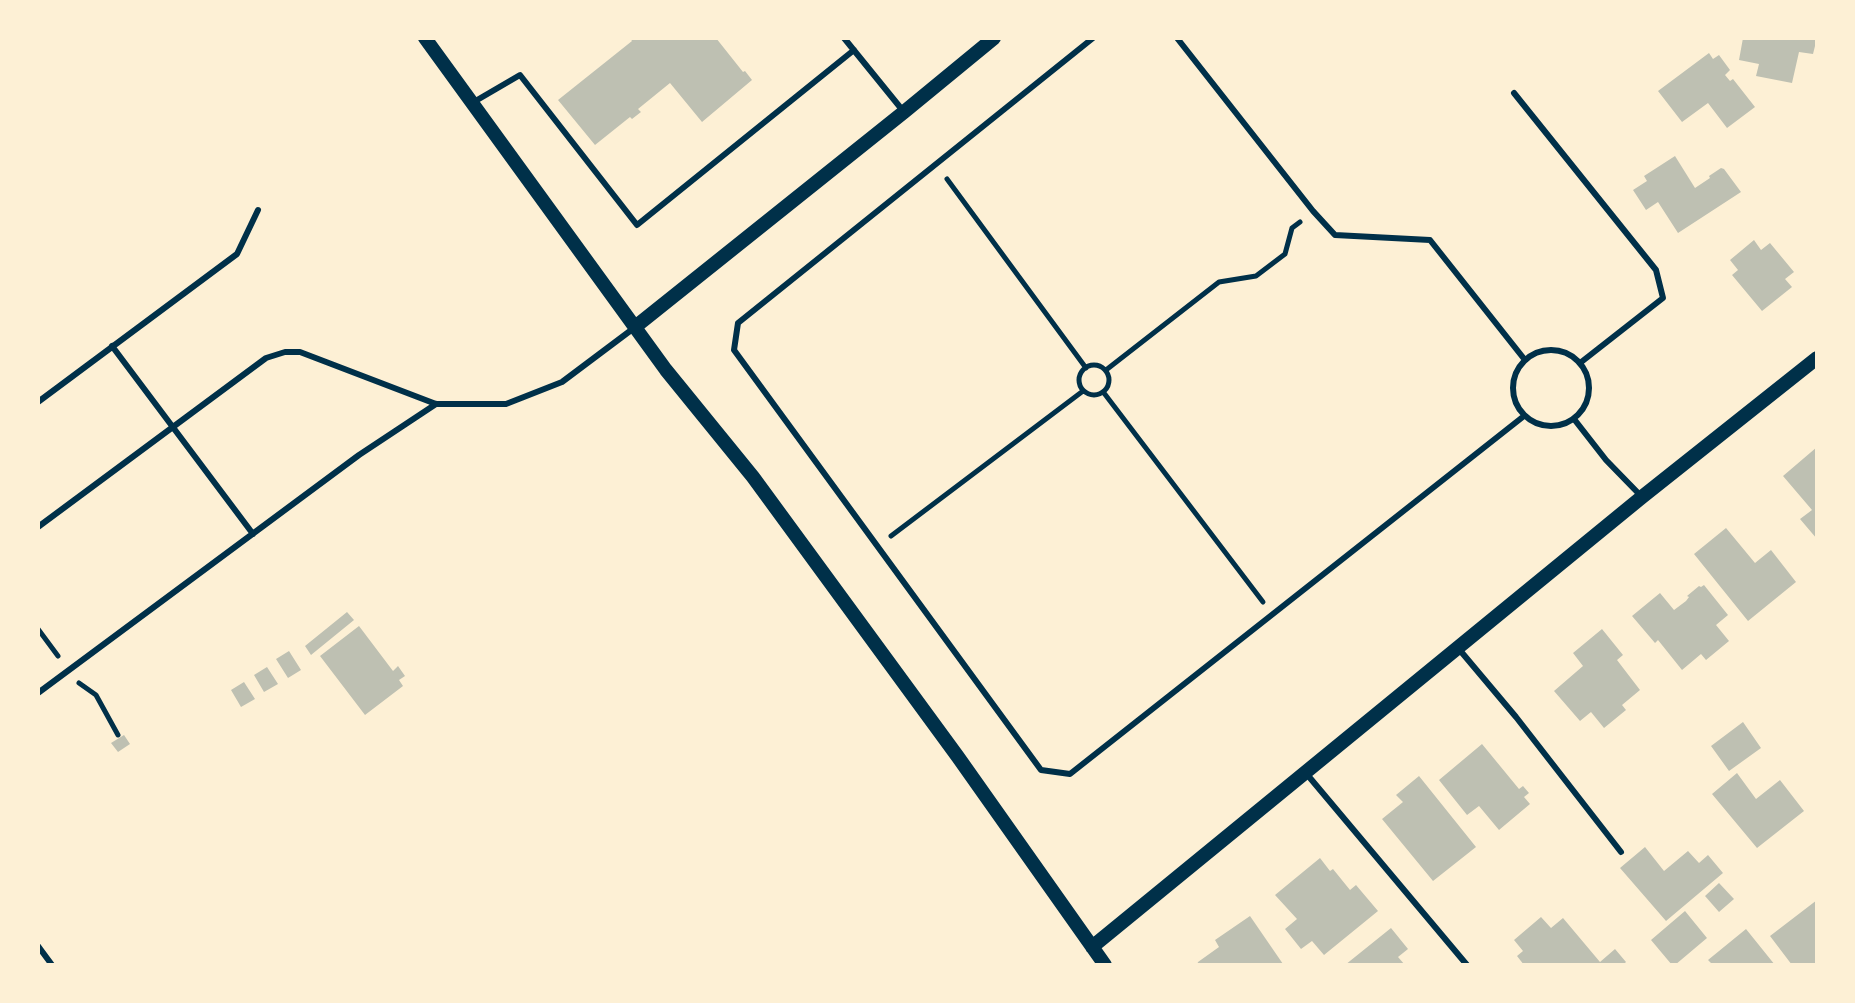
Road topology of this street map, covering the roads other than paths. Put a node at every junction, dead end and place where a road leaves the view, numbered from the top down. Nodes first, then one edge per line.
1 (425, 38) edge
2 (844, 38) edge
3 (994, 38) edge
4 (1093, 38) edge
5 (1177, 38) edge
6 (854, 50) junction
7 (1514, 93) dead end
8 (472, 103) junction
9 (904, 112) junction
10 (258, 210) dead end
11 (635, 327) junction
12 (112, 346) junction
13 (1817, 358) edge
14 (1525, 360) junction
15 (1580, 363) junction
16 (38, 402) edge
17 (436, 404) junction
18 (1524, 416) junction
19 (1574, 419) junction
20 (173, 427) junction
21 (1642, 497) junction
22 (38, 527) edge
23 (253, 534) junction
24 (1458, 648) junction
25 (38, 693) edge
26 (1305, 772) junction
27 (1621, 852) dead end
28 (38, 946) edge
29 (1092, 947) junction
30 (52, 965) edge
31 (1105, 965) edge
32 (1467, 965) edge

1 - 8 street
2 - 6 lane
3 - 9 street
4 - 18 lane
5 - 14 lane
6 - 8 lane
6 - 9 lane
7 - 15 lane
8 - 11 street
9 - 11 street
10 - 12 lane
11 - 17 lane
11 - 29 street
12 - 16 lane
12 - 20 lane
13 - 21 street
14 - 15 lane
14 - 18 lane
15 - 19 lane
17 - 20 lane
17 - 23 lane
18 - 19 lane
19 - 21 lane
20 - 22 lane
20 - 23 lane
21 - 24 street
23 - 25 lane
24 - 26 street
24 - 27 lane
26 - 29 street
26 - 32 lane
28 - 30 lane
29 - 31 street

